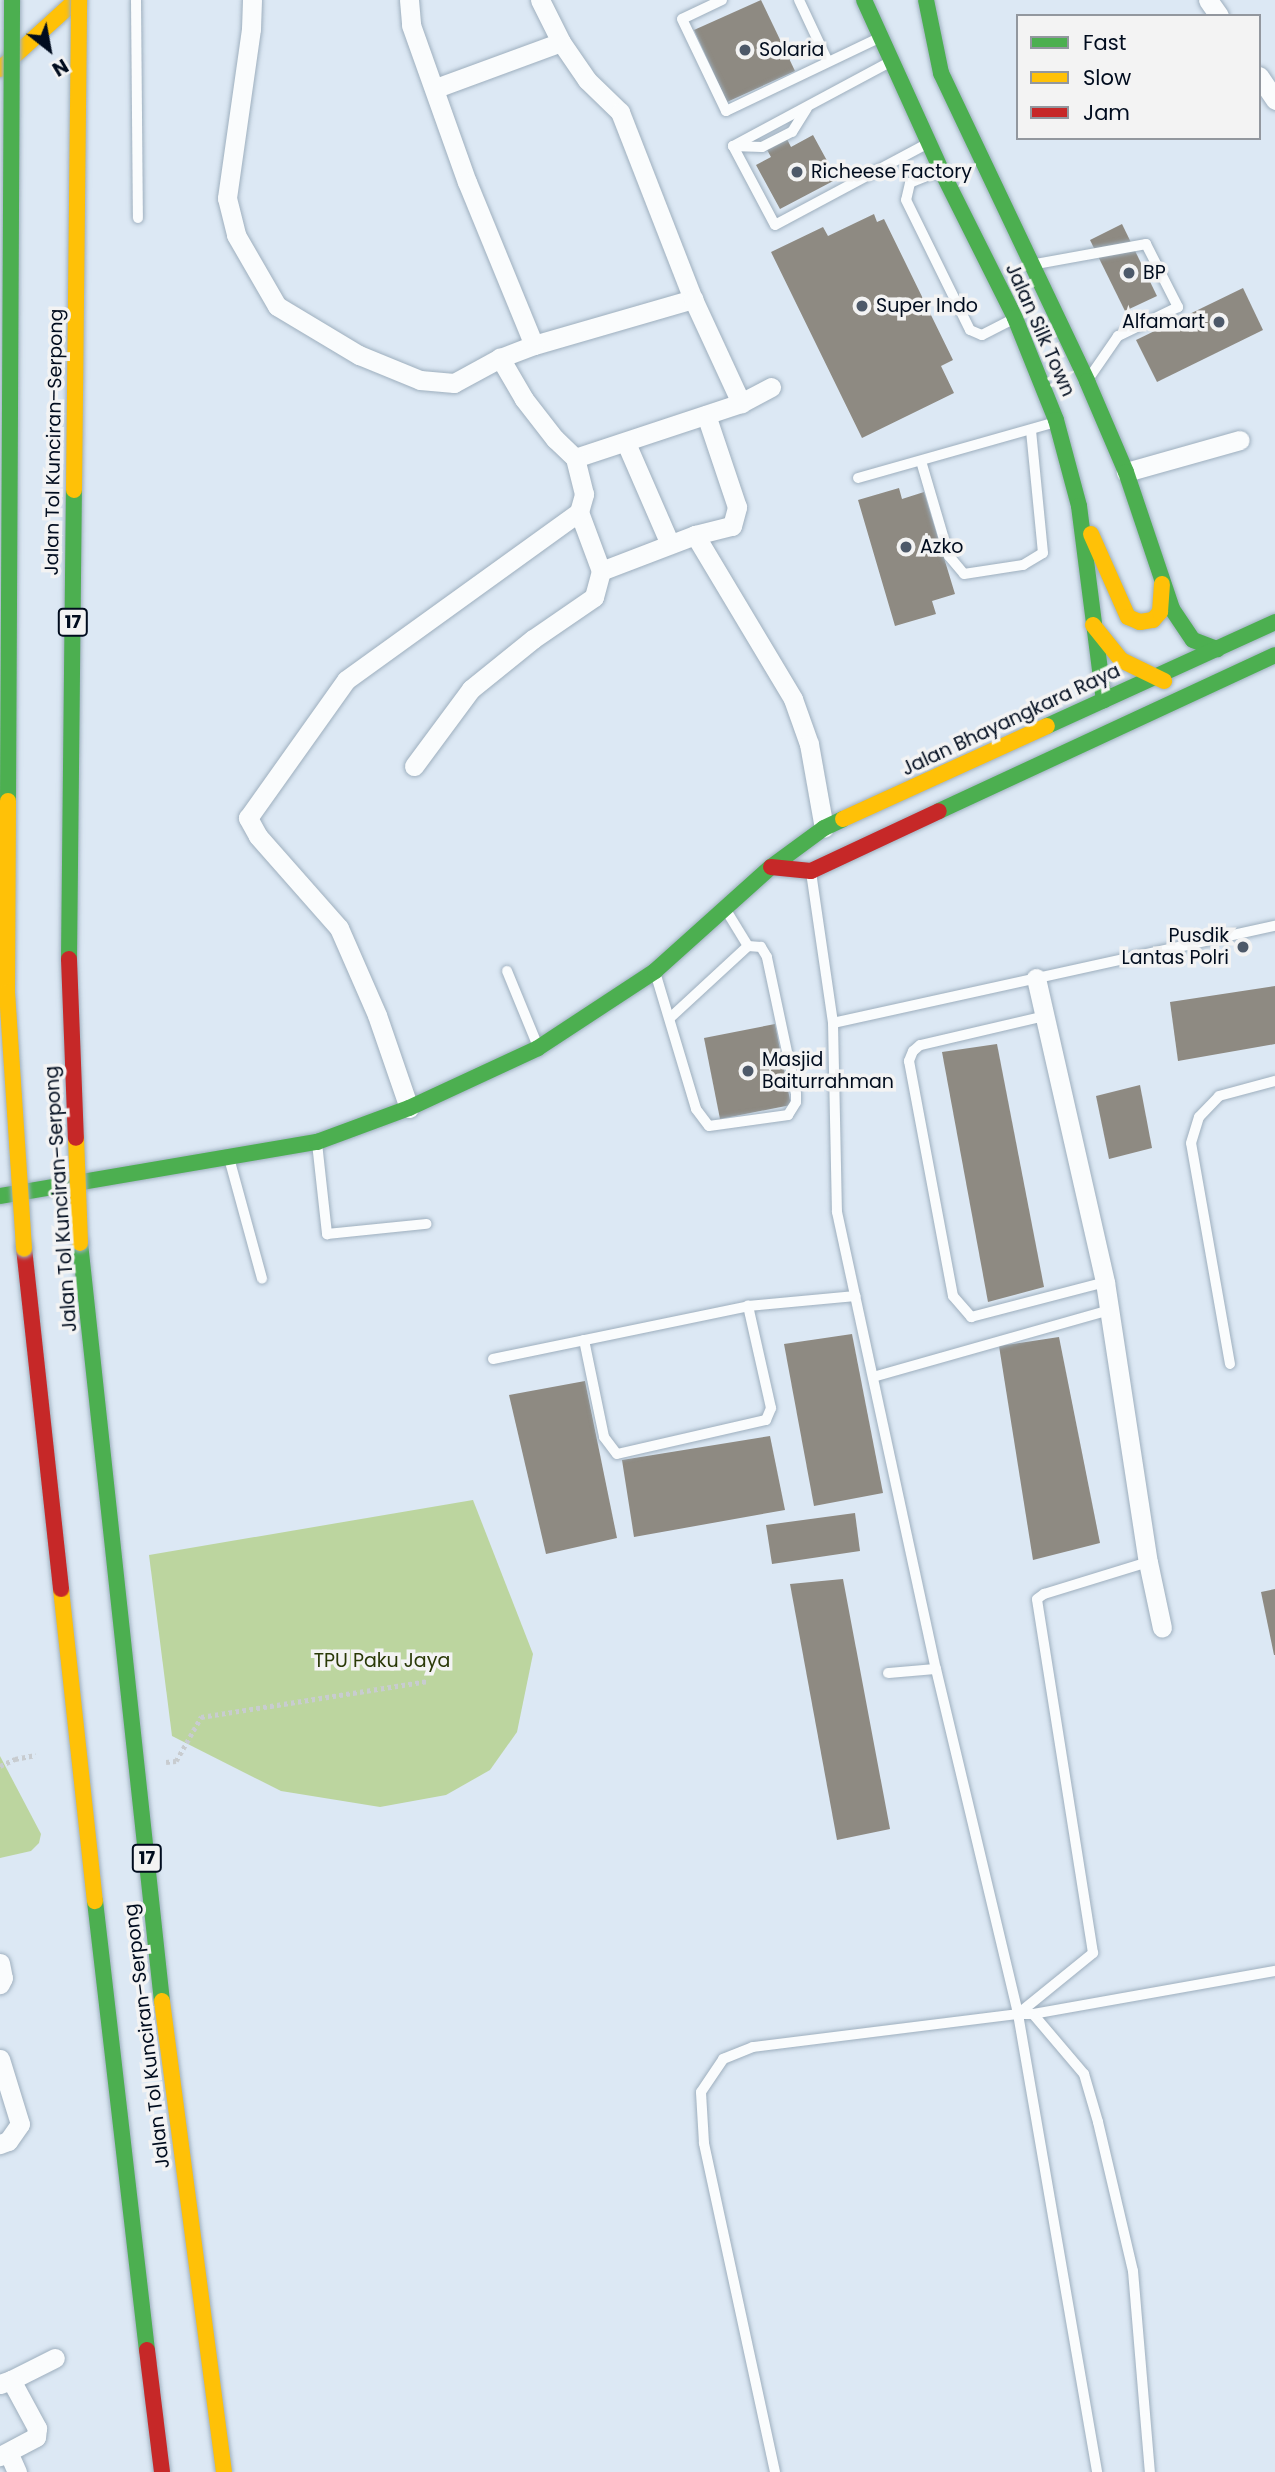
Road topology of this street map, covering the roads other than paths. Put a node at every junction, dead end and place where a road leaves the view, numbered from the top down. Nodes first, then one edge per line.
1 (12, 0) edge
2 (18, 0) edge
3 (78, 0) edge
4 (136, 0) edge
5 (252, 0) edge
6 (409, 0) edge
7 (540, 0) edge
8 (722, 0) edge
9 (799, 0) edge
10 (864, 0) edge
11 (926, 0) edge
12 (0, 16) edge
13 (881, 37) junction
14 (561, 42) junction
15 (892, 61) junction
16 (828, 62) junction
17 (0, 69) edge
18 (1261, 79) edge
19 (436, 88) junction
20 (1275, 100) edge
21 (809, 105) junction
22 (929, 144) junction
23 (733, 146) junction
24 (941, 170) junction
25 (138, 219) dead end
26 (1032, 265) junction
27 (693, 299) junction
28 (1015, 318) junction
29 (534, 345) junction
30 (500, 358) junction
31 (1087, 381) junction
32 (771, 387) dead end
33 (741, 403) junction
34 (706, 415) junction
35 (1056, 420) junction
36 (1031, 431) junction
37 (1240, 440) dead end
38 (626, 443) junction
39 (575, 458) junction
40 (921, 461) junction
41 (1126, 472) junction
42 (858, 478) dead end
43 (1079, 506) junction
44 (579, 512) junction
45 (695, 535) junction
46 (670, 544) junction
47 (601, 571) junction
48 (1163, 581) junction
49 (1275, 622) edge
50 (1093, 624) junction
51 (1217, 649) junction
52 (1275, 655) edge
53 (1153, 678) junction
54 (1200, 690) junction
55 (1104, 700) junction
56 (414, 766) dead end
57 (824, 828) junction
58 (771, 867) junction
59 (811, 871) junction
60 (724, 908) junction
61 (1275, 926) edge
62 (748, 946) junction
63 (507, 971) dead end
64 (655, 971) junction
65 (1036, 978) junction
66 (1045, 1016) junction
67 (670, 1018) junction
68 (834, 1023) junction
69 (538, 1048) junction
70 (1275, 1081) edge
71 (409, 1108) junction
72 (317, 1142) junction
73 (229, 1158) junction
74 (0, 1196) edge
75 (426, 1224) dead end
76 (262, 1279) dead end
77 (1105, 1282) junction
78 (856, 1296) junction
79 (748, 1306) junction
80 (1110, 1310) junction
81 (584, 1340) junction
82 (493, 1359) dead end
83 (1230, 1364) dead end
84 (873, 1377) junction
85 (1148, 1562) junction
86 (1162, 1629) dead end
87 (936, 1669) junction
88 (888, 1673) dead end
89 (0, 1963) edge
90 (1275, 1971) edge
91 (0, 1984) edge
92 (1018, 2014) junction
93 (1033, 2014) junction
94 (0, 2059) edge
95 (0, 2144) edge
96 (55, 2358) dead end
97 (6, 2382) edge
98 (4, 2455) edge
99 (17, 2472) edge
100 (162, 2472) edge
101 (224, 2472) edge
102 (775, 2472) edge
103 (1097, 2472) edge
104 (1150, 2472) edge

1 - 100 main road, Jalan Tol Kunciran–Serpong, bridge
2 - 12 main road
3 - 17 main road
3 - 101 main road, Jalan Tol Kunciran–Serpong / 17, bridge
4 - 25 lane
5 - 30 street
6 - 19 street
7 - 14 street
8 - 16 lane
9 - 16 lane
10 - 13 main road, Jalan Silk Town
11 - 26 main road, Jalan Silk Town
13 - 15 main road, Jalan Silk Town
13 - 16 lane
14 - 19 street
14 - 27 street
15 - 21 lane
15 - 22 main road, Jalan Silk Town
18 - 20 street
19 - 29 street
21 - 23 lane
21 - 23 lane
22 - 23 lane
22 - 24 main road, Jalan Silk Town
24 - 28 main road, Jalan Silk Town
24 - 28 lane
26 - 31 main road, Jalan Silk Town
26 - 31 lane
27 - 29 street
27 - 33 street
28 - 35 main road, Jalan Silk Town
29 - 30 street
30 - 39 street
31 - 41 main road, Jalan Silk Town
32 - 33 street
33 - 34 street
34 - 38 street
34 - 45 street
35 - 36 lane
35 - 43 main road, Jalan Silk Town
36 - 40 lane
36 - 40 lane
37 - 41 street
38 - 39 street
38 - 46 street
39 - 44 street
40 - 42 lane
41 - 48 main road, Jalan Silk Town
43 - 48 main road
43 - 50 main road, Jalan Silk Town
44 - 47 street
44 - 71 street
45 - 46 street
45 - 57 street
46 - 47 street
47 - 56 street
48 - 51 main road, Jalan Silk Town
49 - 51 main road, Jalan Bhayangkara Raya
50 - 53 main road
50 - 55 main road, Jalan Silk Town
51 - 53 main road, Jalan Bhayangkara Raya
52 - 54 main road
53 - 54 main road
53 - 55 main road, Jalan Bhayangkara Raya
54 - 59 main road
55 - 57 main road, Jalan Bhayangkara Raya
57 - 58 main road, Jalan Bhayangkara Raya
58 - 59 main road
58 - 60 main road, Jalan Bhayangkara Raya
59 - 68 lane
60 - 62 lane
60 - 64 main road, Jalan Bhayangkara Raya
61 - 65 lane
62 - 67 lane
62 - 67 lane
63 - 69 lane
64 - 67 lane
64 - 69 main road, Jalan Bhayangkara Raya
65 - 66 street
65 - 68 lane
66 - 77 street
66 - 77 lane
68 - 78 lane
69 - 71 main road, Jalan Bhayangkara Raya
70 - 83 lane
71 - 72 main road, Jalan Bhayangkara Raya
72 - 73 main road, Jalan Bhayangkara Raya
72 - 75 lane
73 - 74 main road, Jalan Bhayangkara Raya
73 - 76 lane
77 - 80 street
78 - 79 lane
78 - 84 lane
79 - 81 lane
79 - 81 lane
80 - 84 lane
80 - 85 street
81 - 82 lane
84 - 87 lane
85 - 86 street
85 - 92 lane
87 - 88 lane
87 - 92 lane
89 - 91 street
90 - 93 lane
92 - 93 lane
92 - 102 lane
92 - 103 lane
93 - 104 lane
94 - 95 street
96 - 97 street
97 - 98 street
98 - 99 street

